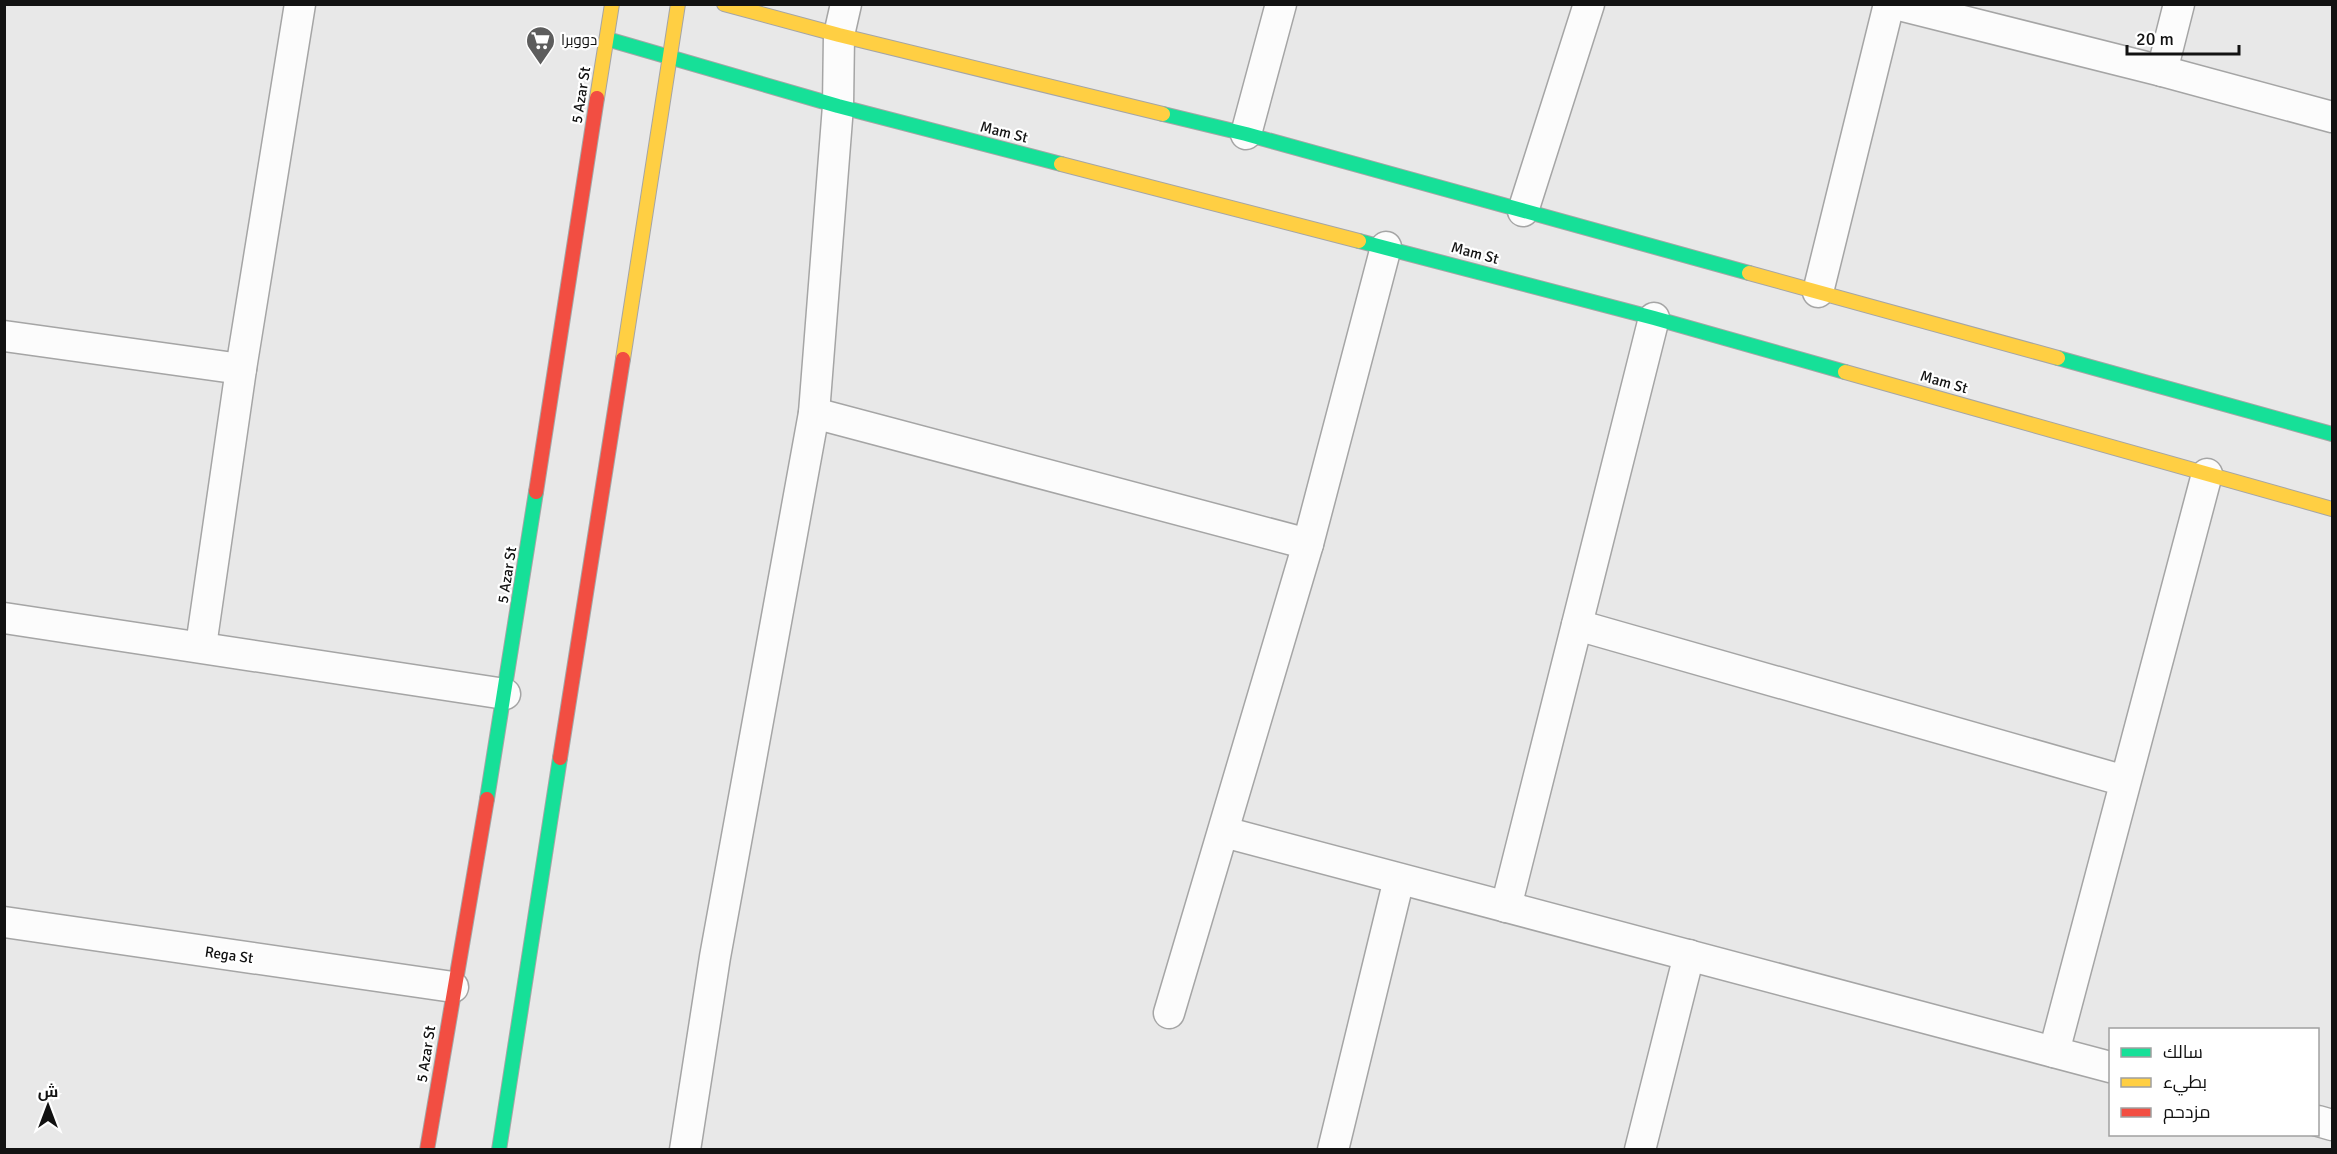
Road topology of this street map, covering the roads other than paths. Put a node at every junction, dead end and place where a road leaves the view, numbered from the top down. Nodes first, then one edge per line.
1 (300, 4) edge
2 (612, 4) edge
3 (678, 4) edge
4 (724, 4) edge
5 (846, 4) edge
6 (1281, 4) edge
7 (1589, 4) edge
8 (1889, 4) edge
9 (1895, 4) edge
10 (2179, 4) edge
11 (839, 35) junction
12 (607, 39) junction
13 (670, 56) junction
14 (2162, 71) junction
15 (838, 106) junction
16 (2332, 117) edge
17 (1246, 134) junction
18 (1523, 211) junction
19 (1386, 247) junction
20 (1818, 292) junction
21 (1654, 318) junction
22 (4, 336) edge
23 (241, 369) junction
24 (814, 413) junction
25 (2332, 434) edge
26 (2207, 474) junction
27 (2332, 509) edge
28 (1308, 544) junction
29 (4, 618) edge
30 (1577, 625) junction
31 (201, 646) junction
32 (505, 694) junction
33 (2125, 781) junction
34 (1224, 832) junction
35 (1399, 879) junction
36 (1506, 907) junction
37 (4, 922) edge
38 (1689, 955) junction
39 (453, 987) junction
40 (1169, 1013) dead end
41 (2054, 1052) junction
42 (2109, 1066) edge
43 (427, 1149) edge
44 (499, 1149) edge
45 (685, 1149) edge
46 (1333, 1149) edge
47 (1640, 1149) edge

1 - 23 street
2 - 12 main road, 5 Azar St
3 - 13 main road
4 - 11 main road
5 - 11 street
6 - 17 street
7 - 18 street
8 - 20 street
9 - 14 street
10 - 14 street
11 - 15 street
11 - 17 main road
12 - 13 main road, Mam St
12 - 32 main road, 5 Azar St
13 - 15 main road, Mam St
13 - 44 main road
14 - 16 street
15 - 19 main road, Mam St
15 - 24 street
17 - 18 main road
18 - 20 main road
19 - 21 main road, Mam St
19 - 28 street
20 - 25 main road
21 - 26 main road, Mam St
21 - 30 street
22 - 23 street
23 - 31 street
24 - 28 street
24 - 45 street
26 - 27 main road, Mam St
26 - 33 street
28 - 34 street
29 - 31 street
30 - 33 street
30 - 36 street
31 - 32 street
32 - 39 main road, 5 Azar St
33 - 41 street
34 - 35 street
34 - 40 street
35 - 36 street
35 - 46 street
36 - 38 street
37 - 39 street, Rega St
38 - 41 street
38 - 47 street
39 - 43 main road, 5 Azar St
41 - 42 street

